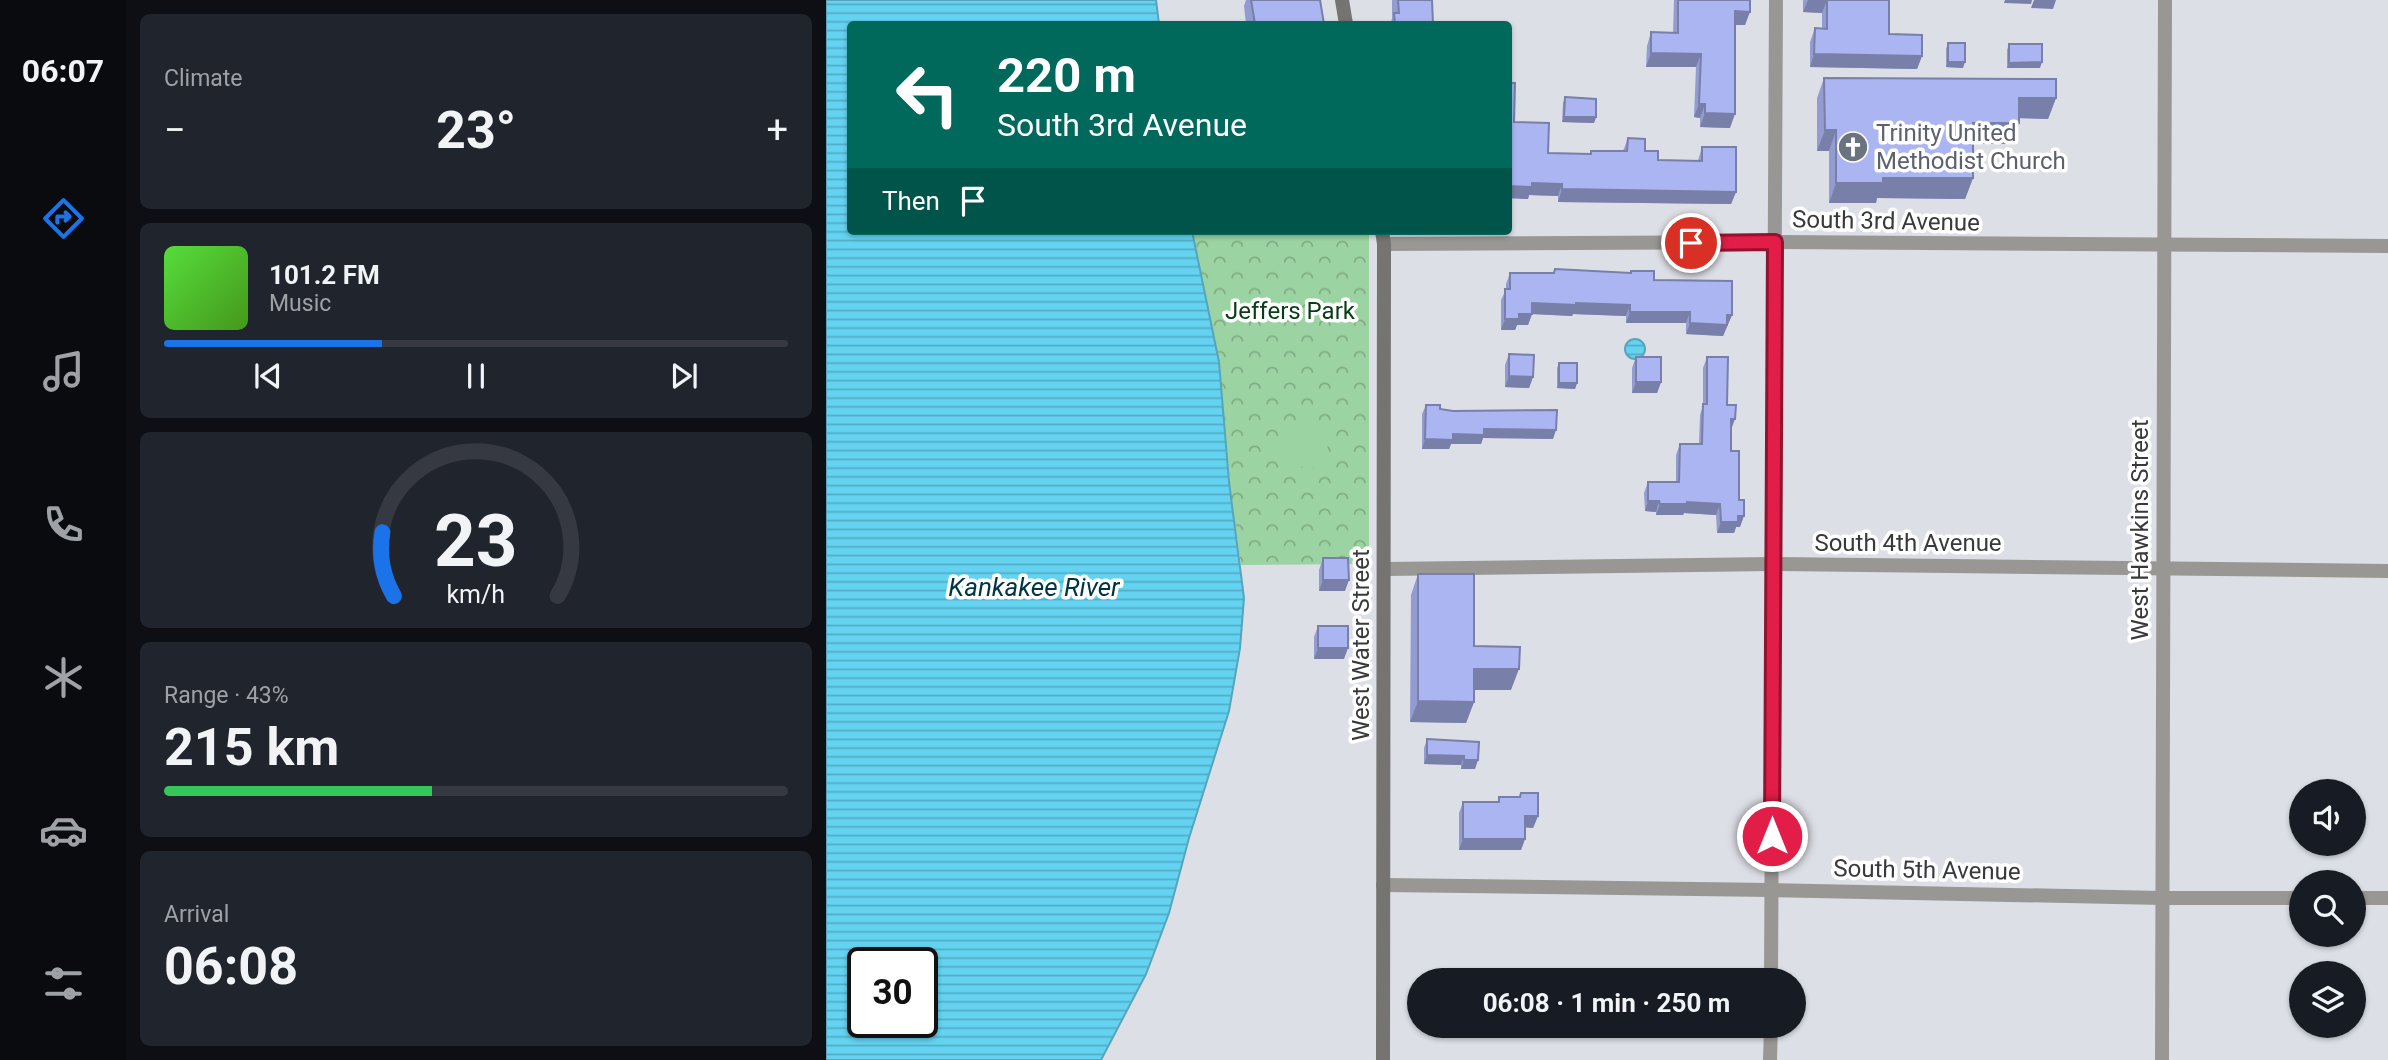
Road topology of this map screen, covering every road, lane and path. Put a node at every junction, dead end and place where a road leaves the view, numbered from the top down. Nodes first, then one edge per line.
1 (1342, 0) edge
2 (1776, 0) edge
3 (2165, 0) edge
4 (1346, 21) edge
5 (1383, 238) edge
6 (1775, 242) junction
7 (2164, 246) junction
8 (2388, 246) edge
9 (1773, 564) junction
10 (2162, 568) junction
11 (1385, 569) junction
12 (2388, 571) edge
13 (1383, 885) junction
14 (1771, 890) junction
15 (2162, 898) junction
16 (2289, 898) edge
17 (2366, 898) edge
18 (2388, 898) edge
19 (1771, 968) edge
20 (1771, 1038) edge
21 (1383, 1060) edge
22 (1770, 1060) edge
23 (2162, 1060) edge

1 - 4 main road
2 - 6 street
3 - 7 street, West Hawkins Street
5 - 6 street, South 3rd Avenue
5 - 11 main road, West Water Street
6 - 7 street, South 3rd Avenue
6 - 9 street
7 - 8 street, South 3rd Avenue
7 - 10 street, West Hawkins Street
9 - 10 street, South 4th Avenue
9 - 11 street, South 4th Avenue
9 - 14 street
10 - 12 street, South 4th Avenue
10 - 15 street, West Hawkins Street
11 - 13 main road, West Water Street
13 - 14 street, South 5th Avenue
13 - 21 main road, West Water Street
14 - 15 street, South 5th Avenue
14 - 19 street
15 - 16 street, South 5th Avenue
15 - 23 street, West Hawkins Street
17 - 18 street
20 - 22 street

